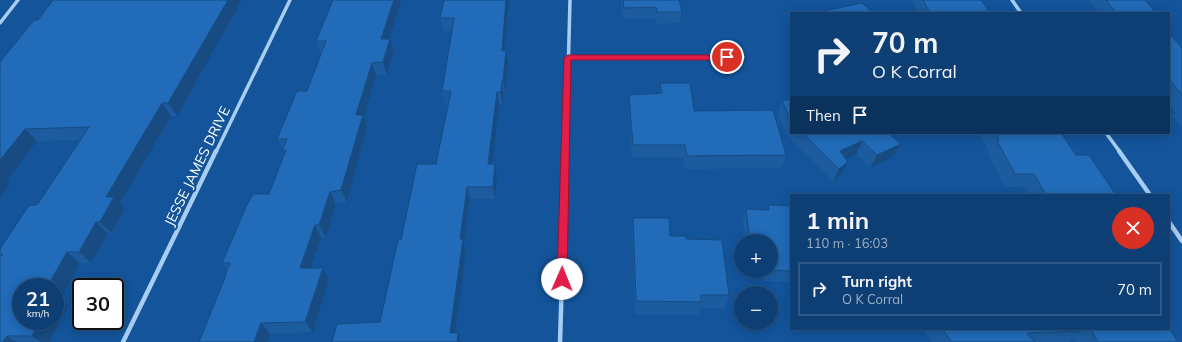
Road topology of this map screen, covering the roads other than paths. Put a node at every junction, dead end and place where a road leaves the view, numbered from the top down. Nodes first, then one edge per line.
1 (18, 0) edge
2 (290, 0) edge
3 (570, 0) edge
4 (1012, 0) edge
5 (1020, 12) edge
6 (0, 23) edge
7 (743, 57) dead end
8 (568, 58) junction
9 (1107, 134) edge
10 (1149, 194) edge
11 (1170, 223) edge
12 (1182, 241) edge
13 (122, 342) edge
14 (560, 342) edge

1 - 6 street
2 - 13 street, JESSE JAMES DRIVE
3 - 8 street
4 - 5 street
7 - 8 street
8 - 14 street
9 - 10 street
11 - 12 street

